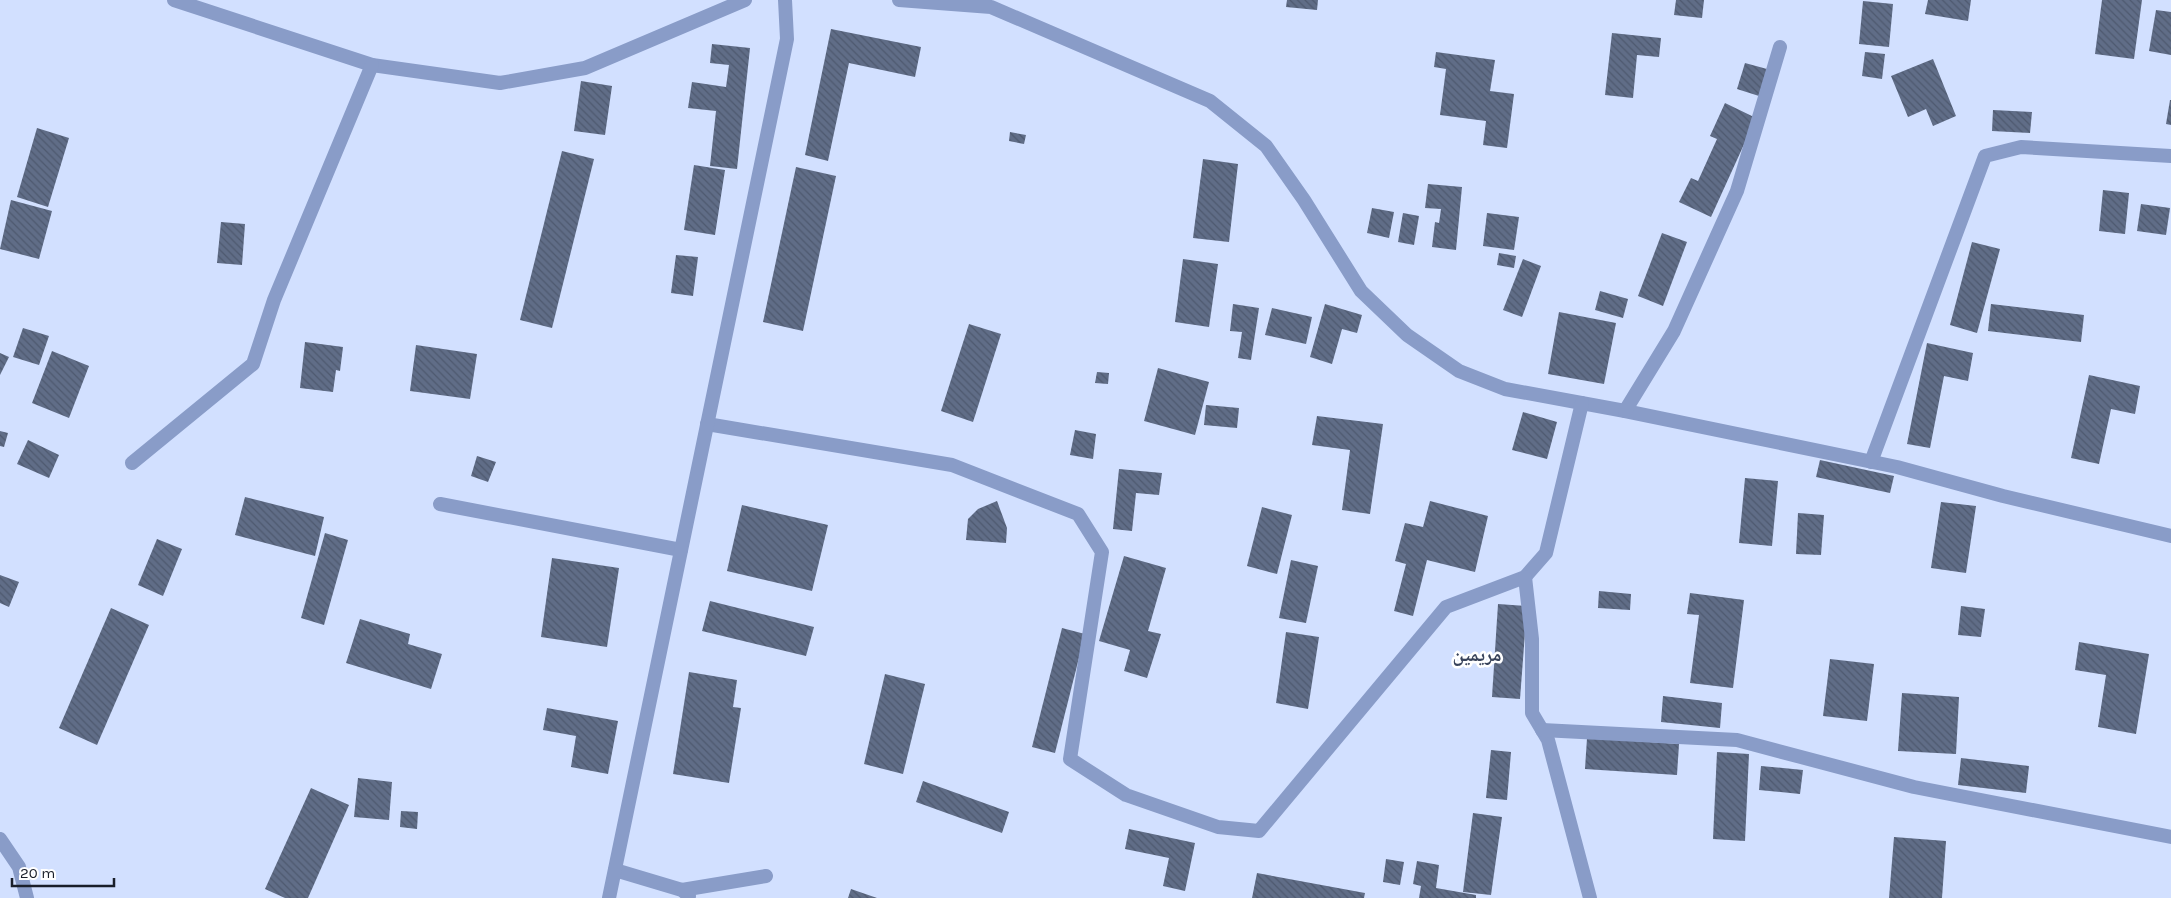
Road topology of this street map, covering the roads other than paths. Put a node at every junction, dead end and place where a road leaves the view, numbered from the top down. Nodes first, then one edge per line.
1 (174, 0) edge
2 (745, 0) edge
3 (785, 0) edge
4 (898, 0) edge
5 (1780, 47) dead end
6 (372, 65) junction
7 (2171, 156) edge
8 (1582, 403) junction
9 (1624, 411) junction
10 (707, 424) junction
11 (1872, 462) junction
12 (132, 464) dead end
13 (440, 504) dead end
14 (2171, 536) edge
15 (681, 550) junction
16 (1525, 576) junction
17 (1542, 730) junction
18 (2171, 837) edge
19 (0, 839) edge
20 (615, 870) junction
21 (766, 876) dead end
22 (686, 894) edge
23 (27, 898) edge
24 (609, 898) edge
25 (1590, 898) edge

1 - 6 street
2 - 6 street
3 - 10 street
4 - 8 street
5 - 9 street
6 - 12 street
7 - 11 street
8 - 9 street
8 - 16 street
9 - 11 street
10 - 15 street
10 - 16 street
11 - 14 street
13 - 15 street
15 - 20 street
16 - 17 street
17 - 18 street
17 - 25 street
19 - 23 street
20 - 22 street
20 - 24 street
21 - 22 street

